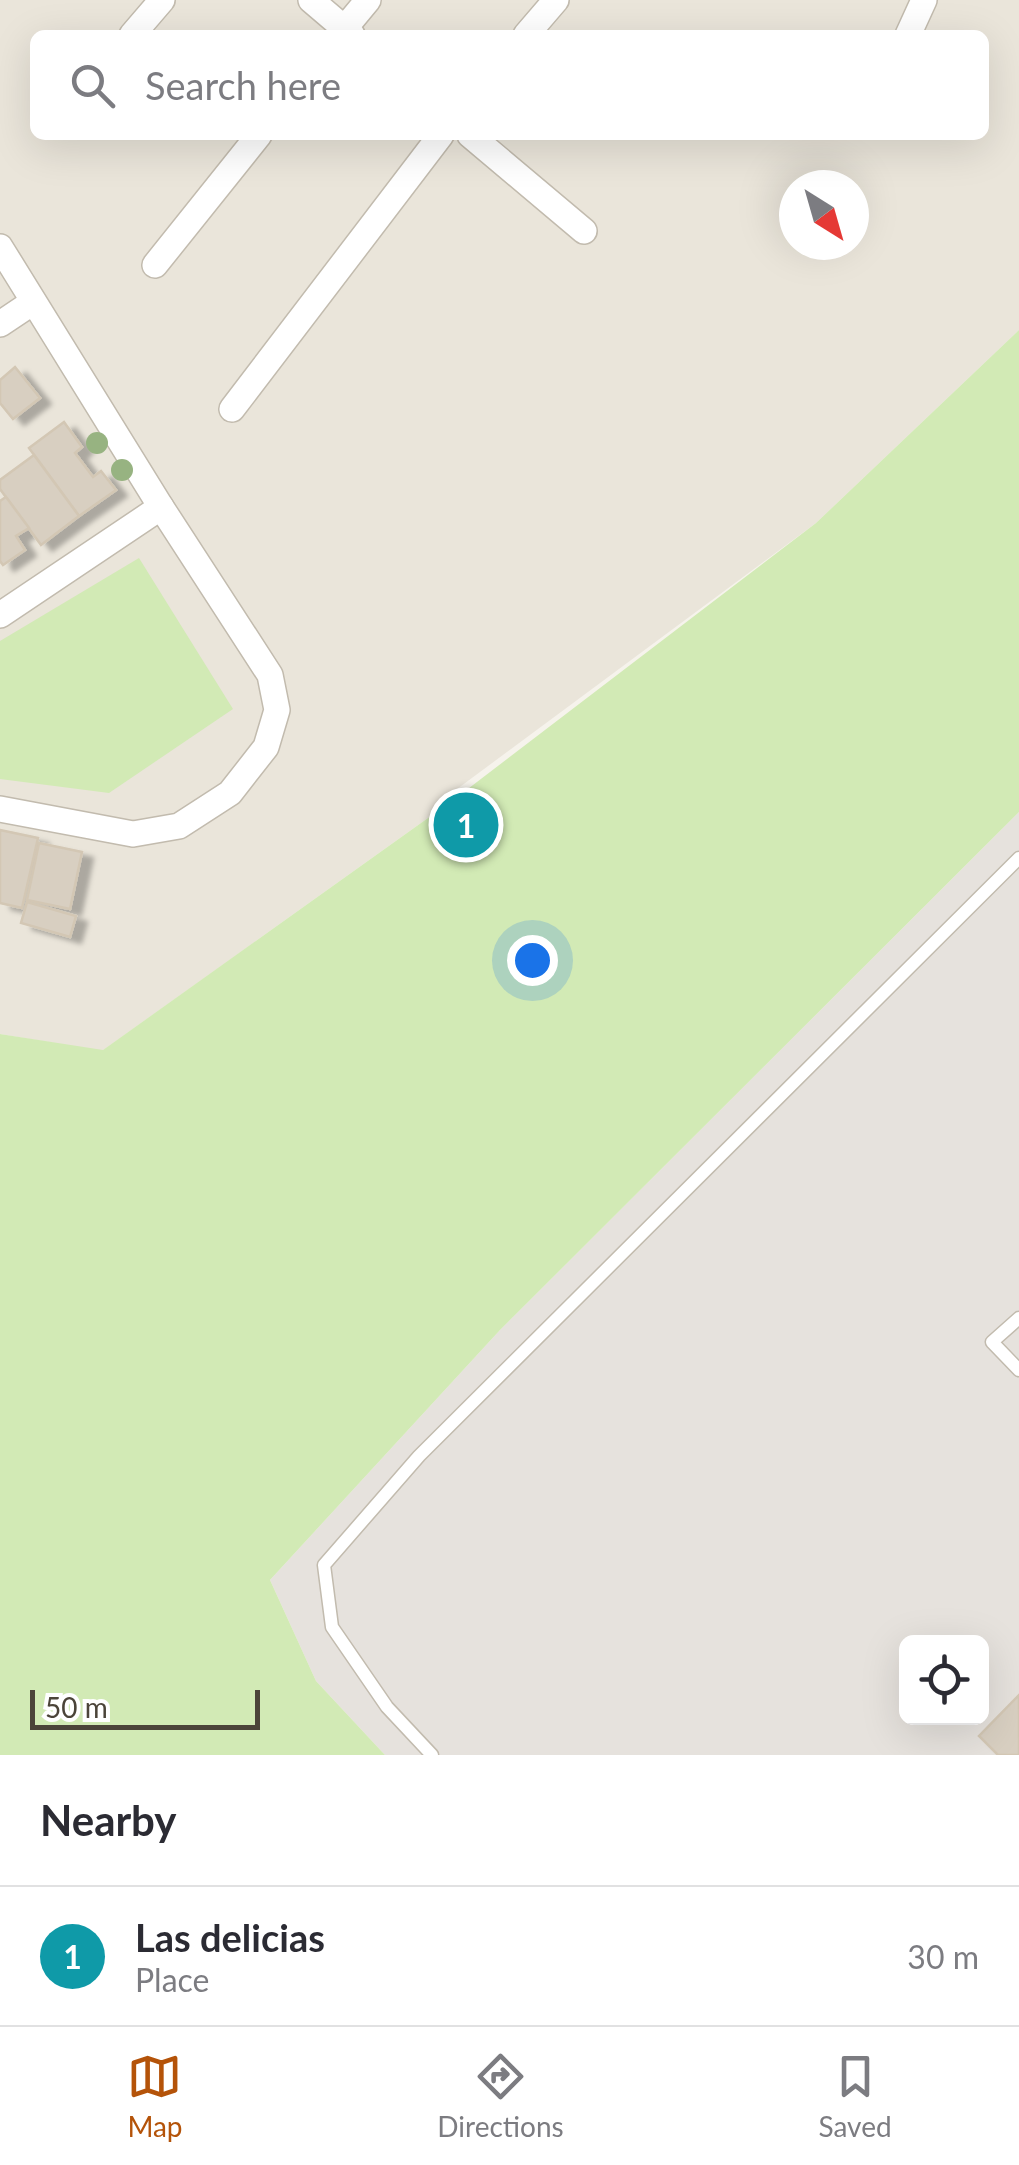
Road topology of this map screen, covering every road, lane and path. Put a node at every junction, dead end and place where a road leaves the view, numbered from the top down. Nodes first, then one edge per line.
1 (162, 0) edge
2 (311, 0) edge
3 (368, 0) edge
4 (556, 0) edge
5 (924, 0) edge
6 (136, 30) edge
7 (342, 30) edge
8 (347, 30) edge
9 (530, 30) edge
10 (910, 30) edge
11 (254, 140) edge
12 (437, 140) edge
13 (476, 140) edge
14 (584, 232) dead end
15 (0, 247) edge
16 (154, 265) dead end
17 (33, 302) junction
18 (0, 324) edge
19 (232, 409) dead end
20 (161, 507) junction
21 (0, 615) edge
22 (0, 809) edge
23 (1019, 858) edge
24 (1019, 1318) edge
25 (1019, 1370) edge
26 (432, 1755) edge

1 - 6 street
2 - 7 street
3 - 8 street
4 - 9 street
5 - 10 street
11 - 16 street
12 - 19 street
13 - 14 street
15 - 17 street
17 - 18 street
17 - 20 street
20 - 21 street
20 - 22 street
23 - 26 lane
24 - 25 lane

